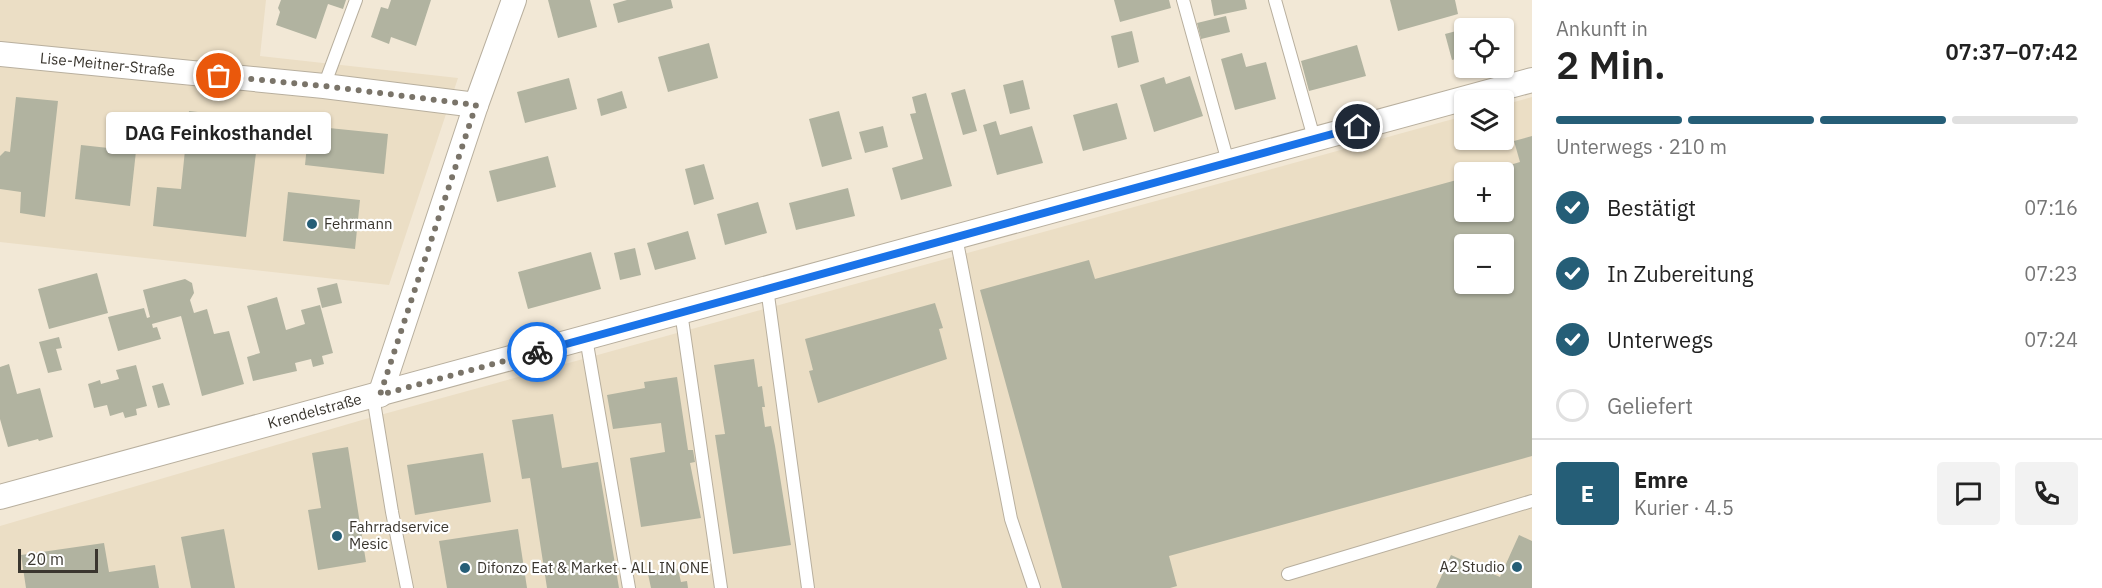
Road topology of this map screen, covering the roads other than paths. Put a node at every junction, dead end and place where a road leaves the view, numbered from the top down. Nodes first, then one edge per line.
1 (356, 0) edge
2 (514, 0) edge
3 (1183, 0) edge
4 (1275, 0) edge
5 (0, 54) edge
6 (1532, 80) edge
7 (324, 86) junction
8 (476, 105) junction
9 (1314, 138) junction
10 (1228, 162) junction
11 (956, 237) junction
12 (767, 288) junction
13 (681, 312) junction
14 (586, 338) junction
15 (376, 396) junction
16 (0, 497) edge
17 (1532, 501) edge
18 (1288, 574) dead end
19 (407, 588) edge
20 (629, 588) edge
21 (721, 588) edge
22 (808, 588) edge
23 (1034, 588) edge

1 - 7 lane
2 - 8 street
3 - 10 lane
4 - 9 lane
5 - 7 street, Lise-Meitner-Straße
6 - 9 street, Krendelstraße
7 - 8 street, Lise-Meitner-Straße
8 - 15 street
9 - 10 street, Krendelstraße
10 - 11 street, Krendelstraße
11 - 12 street, Krendelstraße
11 - 23 lane
12 - 13 street, Krendelstraße
12 - 22 lane
13 - 14 street, Krendelstraße
13 - 21 lane
14 - 15 street, Krendelstraße
14 - 20 lane
15 - 16 street, Krendelstraße
15 - 19 lane
17 - 18 lane

